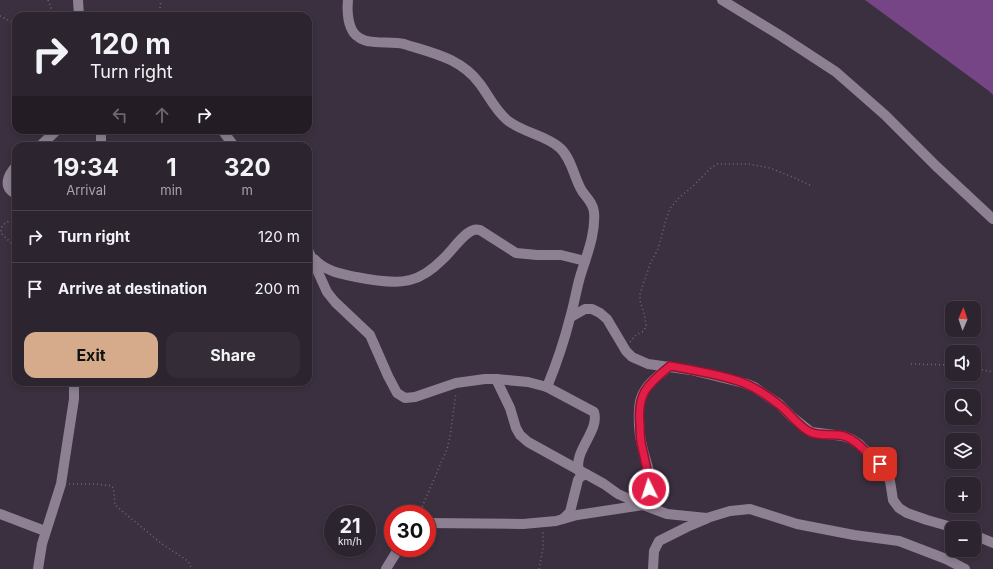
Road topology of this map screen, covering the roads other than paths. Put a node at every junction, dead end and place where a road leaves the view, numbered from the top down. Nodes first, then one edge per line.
1 (78, 0) edge
2 (348, 0) edge
3 (722, 0) edge
4 (79, 12) edge
5 (53, 134) edge
6 (44, 142) edge
7 (12, 171) edge
8 (12, 192) edge
9 (993, 219) edge
10 (312, 256) edge
11 (312, 258) edge
12 (585, 260) junction
13 (571, 317) junction
14 (670, 366) junction
15 (496, 379) junction
16 (74, 386) edge
17 (547, 387) junction
18 (582, 473) junction
19 (642, 506) junction
20 (0, 514) edge
21 (707, 518) junction
22 (563, 519) junction
23 (436, 523) edge
24 (945, 525) edge
25 (45, 531) junction
26 (981, 538) edge
27 (993, 543) edge
28 (393, 557) edge
29 (38, 569) edge
30 (386, 569) edge
31 (653, 569) edge
32 (965, 569) edge

1 - 4 street
2 - 12 street
3 - 9 street
5 - 6 street
7 - 8 street
10 - 12 street
11 - 15 street
12 - 13 street
13 - 14 street
13 - 17 street
14 - 19 street
14 - 24 street
15 - 17 street
15 - 18 street
16 - 25 street
17 - 18 street
18 - 19 street
18 - 22 street
19 - 21 street
19 - 22 street
20 - 25 street
21 - 31 street
21 - 32 street
22 - 23 street
25 - 29 street
26 - 27 street
28 - 30 street

